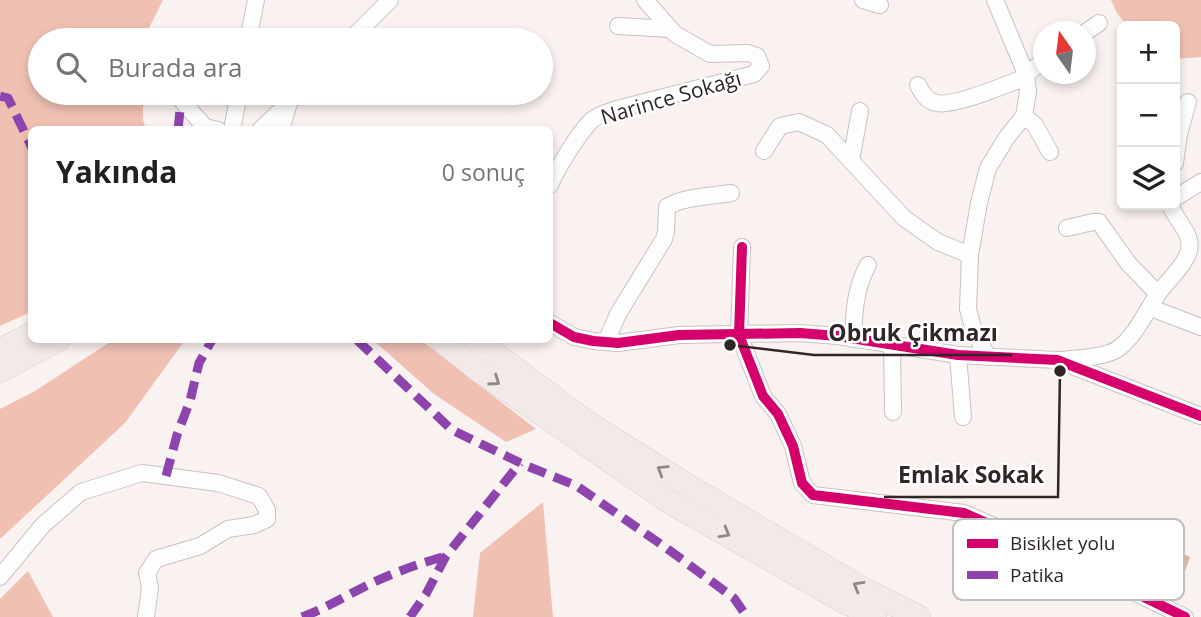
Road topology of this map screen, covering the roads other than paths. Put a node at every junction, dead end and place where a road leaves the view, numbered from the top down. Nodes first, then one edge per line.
1 (256, 0) edge
2 (390, 0) edge
3 (645, 0) edge
4 (863, 0) edge
5 (995, 0) edge
6 (880, 5) dead end
7 (1099, 23) dead end
8 (1096, 25) edge
9 (618, 26) dead end
10 (250, 28) edge
11 (362, 28) edge
12 (671, 29) junction
13 (1033, 70) edge
14 (1026, 75) junction
15 (918, 85) dead end
16 (1188, 102) dead end
17 (186, 105) edge
18 (237, 105) edge
19 (287, 105) edge
20 (291, 105) edge
21 (860, 111) dead end
22 (1024, 116) junction
23 (204, 126) edge
24 (233, 126) edge
25 (264, 126) edge
26 (283, 126) edge
27 (1177, 147) edge
28 (764, 151) dead end
29 (1050, 152) dead end
30 (851, 160) junction
31 (553, 178) edge
32 (1201, 182) edge
33 (731, 193) dead end
34 (1180, 195) edge
35 (1172, 210) edge
36 (1067, 228) dead end
37 (1195, 236) edge
38 (743, 247) dead end
39 (971, 255) junction
40 (868, 265) dead end
41 (1154, 301) junction
42 (553, 325) edge
43 (1201, 327) edge
44 (28, 334) edge
45 (28, 335) edge
46 (738, 335) junction
47 (853, 339) junction
48 (606, 342) junction
49 (52, 343) edge
50 (445, 343) edge
51 (481, 343) edge
52 (0, 344) edge
53 (892, 346) junction
54 (0, 349) edge
55 (958, 355) junction
56 (988, 357) junction
57 (1057, 360) junction
58 (0, 371) edge
59 (893, 412) dead end
60 (1201, 416) edge
61 (963, 417) dead end
62 (978, 519) edge
63 (0, 577) edge
64 (1150, 600) edge
65 (146, 617) edge
66 (876, 617) edge
67 (919, 617) edge
68 (1185, 617) edge

1 - 10 street
2 - 11 street
3 - 12 street, Narince Sokağı
4 - 6 street
5 - 14 street
7 - 8 street
9 - 12 street
12 - 31 street, Narince Sokağı
13 - 14 street
14 - 15 street
14 - 22 street
16 - 27 street
17 - 23 street
18 - 24 street
19 - 25 street
20 - 26 street
21 - 30 street
22 - 29 street
22 - 39 street
28 - 30 street
30 - 39 street
32 - 34 street
33 - 48 street
35 - 37 street
36 - 41 street
37 - 41 street
38 - 46 street
39 - 56 street
40 - 47 street
41 - 43 street
41 - 57 street
42 - 48 street
44 - 52 street
45 - 54 highway
46 - 47 street
46 - 48 street
46 - 62 street
47 - 53 street
49 - 58 highway
50 -> 66 highway
67 -> 51 highway
53 - 55 street
53 - 59 street
55 - 56 street
55 - 61 street
56 - 57 street
57 - 60 street
63 - 65 street
64 - 68 street

